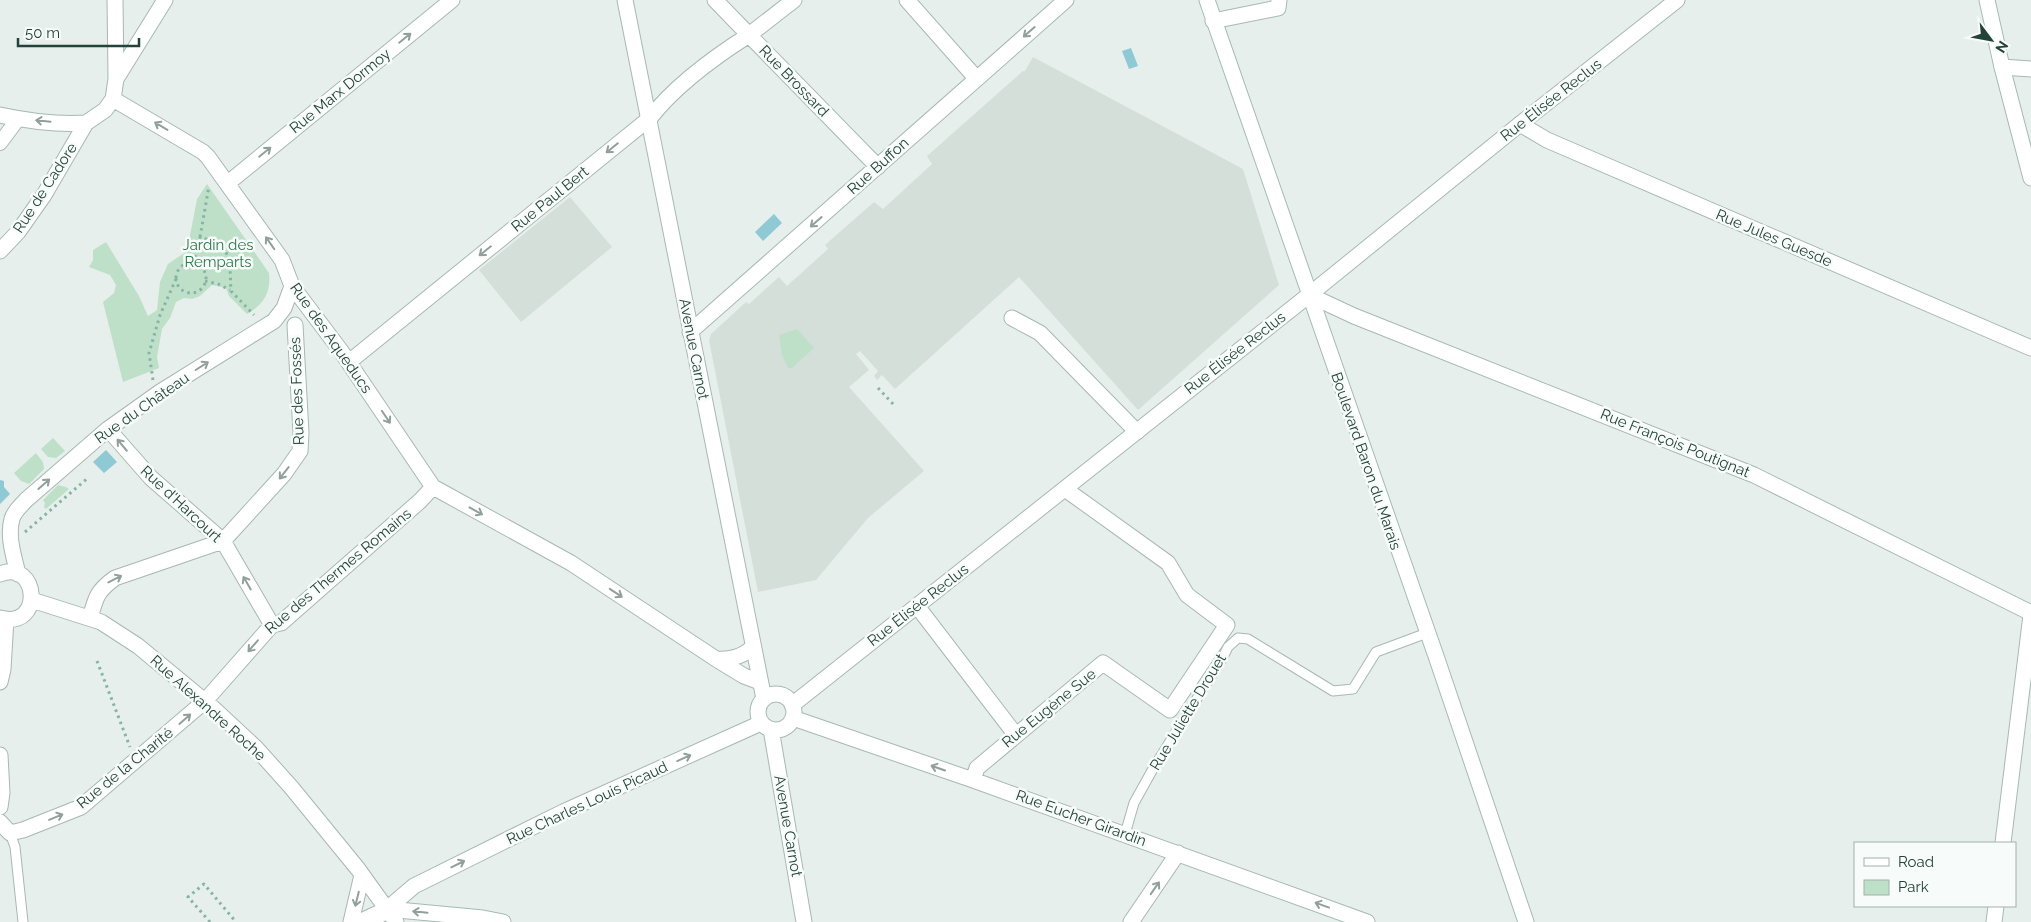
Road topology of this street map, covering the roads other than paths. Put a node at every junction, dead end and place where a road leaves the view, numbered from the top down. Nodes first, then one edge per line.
1 (114, 0) edge
2 (164, 0) edge
3 (452, 0) edge
4 (625, 0) edge
5 (715, 0) edge
6 (794, 0) edge
7 (907, 0) edge
8 (1066, 0) edge
9 (1206, 0) edge
10 (1279, 0) edge
11 (1677, 0) edge
12 (1987, 0) edge
13 (1213, 21) junction
14 (749, 35) junction
15 (2002, 67) junction
16 (2031, 69) edge
17 (976, 78) junction
18 (116, 79) junction
19 (113, 99) junction
20 (0, 114) edge
21 (650, 118) junction
22 (18, 119) junction
23 (86, 123) junction
24 (1520, 124) junction
25 (0, 143) edge
26 (878, 167) junction
27 (2031, 176) edge
28 (228, 183) junction
29 (0, 251) edge
30 (292, 286) junction
31 (1309, 295) junction
32 (1012, 318) dead end
33 (269, 324) junction
34 (295, 325) junction
35 (690, 332) junction
36 (329, 333) junction
37 (2031, 348) edge
38 (349, 362) junction
39 (108, 429) junction
40 (1137, 432) junction
41 (433, 487) junction
42 (1065, 489) junction
43 (6, 519) edge
44 (0, 540) edge
45 (223, 541) junction
46 (7, 574) edge
47 (32, 600) junction
48 (917, 606) junction
49 (2031, 614) edge
50 (3, 618) edge
51 (90, 618) junction
52 (272, 625) junction
53 (1427, 633) junction
54 (753, 646) junction
55 (716, 659) junction
56 (0, 682) edge
57 (760, 682) junction
58 (764, 699) junction
59 (205, 701) junction
60 (792, 711) junction
61 (766, 726) junction
62 (1015, 734) junction
63 (0, 755) edge
64 (973, 780) junction
65 (0, 807) edge
66 (5, 828) edge
67 (1125, 834) junction
68 (2002, 842) edge
69 (1178, 853) junction
70 (362, 875) junction
71 (1996, 907) edge
72 (387, 908) junction
73 (472, 917) junction
74 (23, 922) edge
75 (351, 922) edge
76 (359, 922) edge
77 (373, 922) edge
78 (396, 922) edge
79 (447, 922) edge
80 (503, 922) edge
81 (804, 922) edge
82 (1131, 922) edge
83 (1367, 922) edge
84 (1526, 922) edge
85 (1994, 922) edge

1 - 18 street
2 - 18 street
28 -> 3 street, Rue Marx Dormoy
4 - 21 street, Avenue Carnot
5 - 14 street
6 - 14 street, Rue Brossard
7 - 17 street
8 -> 17 street, Rue Buffon
9 - 13 street, Boulevard Baron du Marais
10 - 13 street
11 - 24 street, Rue Élisée Reclus
12 - 15 street
13 - 31 street, Boulevard Baron du Marais
14 - 21 street, Rue Paul Bert
14 - 26 street, Rue Brossard
15 - 16 street
15 - 27 street
17 - 26 street, Rue Buffon
18 - 19 street
19 - 23 street
28 -> 19 street, Rue des Aqueducs
20 - 22 street
21 - 35 street, Avenue Carnot
21 -> 38 street, Rue Paul Bert
23 -> 22 street
22 - 25 street
23 - 29 street, Rue de Cadore
24 - 31 street, Rue Élisée Reclus
24 - 37 street, Rue Jules Guesde
26 -> 35 street, Rue Buffon
30 -> 28 street, Rue des Aqueducs
30 - 33 street, Rue du Château
30 - 36 street, Rue des Aqueducs
31 - 40 street, Rue Élisée Reclus
31 - 49 street, Rue François Poutignat
31 - 53 street, Boulevard Baron du Marais
32 - 40 street
33 - 34 street
39 -> 33 street, Rue du Château
34 - 36 street, Rue des Fossés
34 -> 45 street, Rue des Fossés
35 - 54 street, Avenue Carnot
36 - 38 street, Rue des Aqueducs
38 -> 41 street, Rue des Aqueducs
43 -> 39 street, Rue du Château
45 -> 39 street, Rue d'Harcourt
40 - 42 street, Rue Élisée Reclus
41 - 52 street, Rue des Thermes Romains
41 -> 55 street
42 - 48 street, Rue Élisée Reclus
42 - 62 street, Rue Eugène Sue
43 - 46 street, Rue du Château
44 - 46 street
51 -> 45 street, Rue des Fossés
52 -> 45 street, Rue d'Harcourt
46 - 47 street
47 - 50 street
47 - 51 street, Rue Alexandre Roche
48 - 60 street, Rue Élisée Reclus
48 - 62 street
49 - 68 street
50 - 56 street
51 - 59 street, Rue Alexandre Roche
52 -> 59 street, Rue des Thermes Romains
53 - 67 lane, Rue Juliette Drouet
53 - 84 street, Boulevard Baron du Marais
54 - 55 street
54 - 57 street, Avenue Carnot
55 - 57 street
57 - 58 street, Avenue Carnot
58 - 60 street
58 - 61 street
66 -> 59 street, Rue de la Charité
59 - 70 street, Rue Alexandre Roche
60 - 61 street
64 -> 60 street, Rue Eucher Girardin
72 -> 61 street, Rue Charles Louis Picaud
61 - 81 street, Avenue Carnot
62 - 64 street, Rue Eugène Sue
63 - 65 street
64 - 67 street, Rue Eucher Girardin
66 - 74 lane
67 - 69 street, Rue Eucher Girardin
82 -> 69 street
83 -> 69 street, Rue Eucher Girardin
70 - 72 street, Rue Alexandre Roche
70 -> 75 street
71 - 85 street
73 -> 72 street
72 - 76 street
72 - 77 street
72 - 78 street, Rue Alexandre Roche
73 - 79 street
73 - 80 street

